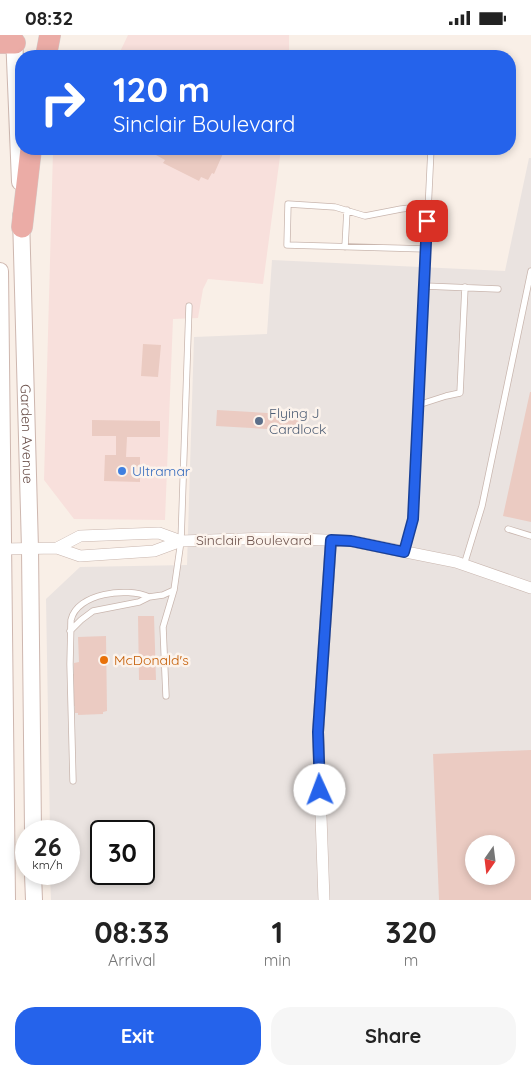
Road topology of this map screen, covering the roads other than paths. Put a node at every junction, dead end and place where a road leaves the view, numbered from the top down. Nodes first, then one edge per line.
1 (50, 35) edge
2 (10, 40) edge
3 (47, 50) edge
4 (15, 118) edge
5 (17, 155) edge
6 (30, 155) edge
7 (431, 155) edge
8 (428, 206) junction
9 (347, 209) junction
10 (22, 227) junction
11 (345, 247) junction
12 (426, 249) junction
13 (0, 271) edge
14 (531, 271) edge
15 (424, 286) junction
16 (465, 287) junction
17 (498, 289) dead end
18 (189, 306) dead end
19 (418, 405) junction
20 (508, 529) dead end
21 (531, 535) edge
22 (331, 540) junction
23 (181, 541) junction
24 (57, 548) junction
25 (3, 549) junction
26 (30, 549) junction
27 (404, 552) junction
28 (464, 565) junction
29 (531, 588) edge
30 (174, 589) junction
31 (149, 597) junction
32 (70, 631) junction
33 (166, 696) dead end
34 (73, 781) dead end
35 (33, 820) edge
36 (33, 885) edge
37 (7, 900) edge
38 (34, 900) edge
39 (324, 900) edge

1 - 3 highway
2 - 4 main road, Garden Avenue
5 - 10 main road, Garden Avenue
6 - 10 highway
7 - 8 lane
8 - 9 lane
8 - 12 lane
9 - 11 lane
9 - 11 lane
10 - 26 main road, Garden Avenue
11 - 12 lane
12 - 15 lane
13 - 25 main road, Garden Avenue
14 - 28 lane
15 - 16 lane
15 - 19 lane
16 - 17 lane
16 - 19 lane
18 - 23 lane
19 - 27 lane
20 - 21 lane
22 - 23 street, Sinclair Boulevard
22 - 27 street, Sinclair Boulevard
22 - 39 street
23 - 24 street, Sinclair Boulevard
23 - 24 street, Sinclair Boulevard
23 - 30 lane
24 - 26 street, Sinclair Boulevard
25 - 26 street, Sinclair Boulevard
25 - 37 main road, Garden Avenue
26 - 35 main road, Garden Avenue
27 - 28 street, Sinclair Boulevard
28 - 29 street, Sinclair Boulevard
30 - 31 lane
30 - 33 lane
31 - 32 lane
31 - 32 lane
32 - 34 lane
36 - 38 main road

